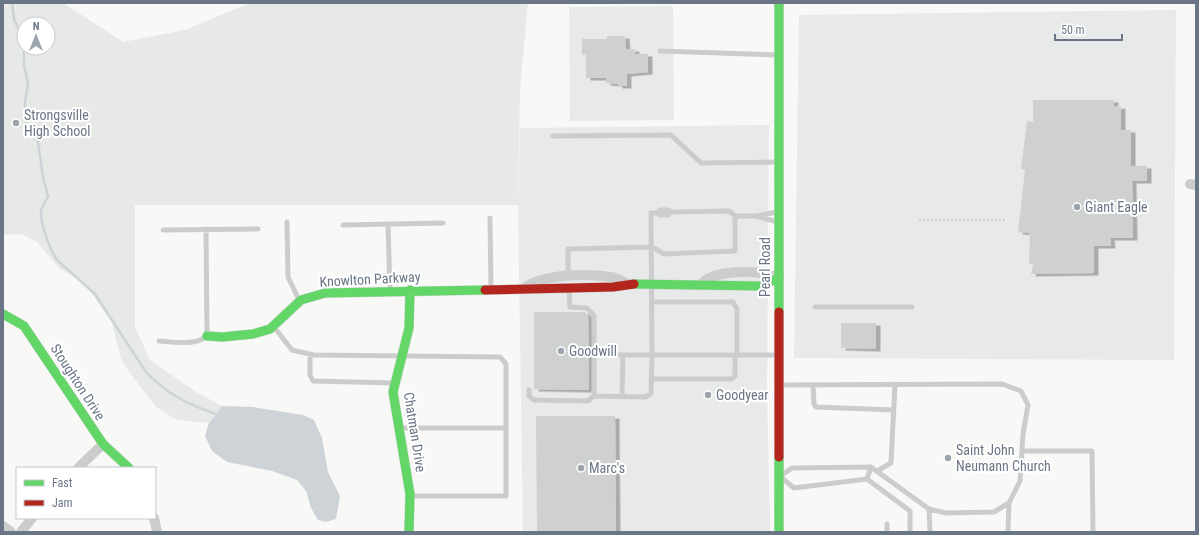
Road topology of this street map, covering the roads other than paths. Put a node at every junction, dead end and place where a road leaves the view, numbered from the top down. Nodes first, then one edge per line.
1 (779, 3) edge
2 (660, 51) dead end
3 (779, 55) junction
4 (553, 136) dead end
5 (780, 162) junction
6 (779, 211) junction
7 (735, 216) junction
8 (756, 216) junction
9 (490, 218) dead end
10 (287, 222) dead end
11 (779, 222) junction
12 (443, 223) dead end
13 (388, 224) junction
14 (343, 225) dead end
15 (206, 229) junction
16 (258, 229) dead end
17 (163, 230) dead end
18 (652, 247) junction
19 (568, 276) junction
20 (779, 278) junction
21 (628, 284) junction
22 (653, 284) junction
23 (701, 285) joint
24 (569, 287) junction
25 (491, 289) junction
26 (522, 289) junction
27 (410, 290) junction
28 (390, 291) junction
29 (300, 302) junction
30 (652, 302) junction
31 (815, 307) dead end
32 (912, 307) dead end
33 (3, 314) edge
34 (273, 326) junction
35 (207, 336) junction
36 (159, 342) dead end
37 (310, 354) junction
38 (623, 355) junction
39 (652, 355) junction
40 (736, 355) junction
41 (779, 355) junction
42 (401, 356) junction
43 (595, 356) junction
44 (651, 378) junction
45 (395, 383) junction
46 (895, 384) junction
47 (779, 385) junction
48 (813, 385) junction
49 (529, 390) dead end
50 (594, 396) junction
51 (622, 397) junction
52 (893, 410) junction
53 (398, 428) junction
54 (506, 428) junction
55 (103, 444) junction
56 (1022, 451) junction
57 (79, 467) edge
58 (128, 467) edge
59 (871, 467) junction
60 (877, 471) junction
61 (779, 476) junction
62 (867, 479) junction
63 (410, 496) junction
64 (1008, 503) junction
65 (929, 509) junction
66 (31, 519) edge
67 (154, 519) edge
68 (887, 524) dead end
69 (3, 526) edge
70 (11, 532) edge
71 (21, 532) edge
72 (157, 532) edge
73 (409, 532) edge
74 (779, 532) edge
75 (887, 532) edge
76 (910, 532) edge
77 (930, 532) edge
78 (1008, 532) edge
79 (1093, 532) edge

1 - 3 street, Pearl Road
2 - 3 lane
3 - 5 street, Pearl Road
4 - 5 lane
5 - 6 street, Pearl Road
6 - 8 lane
6 - 11 street, Pearl Road
7 - 8 lane
7 - 18 lane
7 - 18 lane
8 - 11 lane
9 - 25 lane
10 - 29 lane
11 - 20 street, Pearl Road
12 - 13 lane
13 - 14 lane
13 - 28 lane
15 - 16 lane
15 - 17 lane
15 - 35 lane
18 - 19 lane
18 - 22 lane
19 - 21 street, Knowlton Parkway
19 - 24 lane
19 - 26 street, Knowlton Parkway
20 - 23 street, Knowlton Parkway
20 - 41 street, Pearl Road
21 - 22 street, Knowlton Parkway
21 - 24 street, Knowlton Parkway
22 - 23 street, Knowlton Parkway
22 - 30 lane
24 - 26 street, Knowlton Parkway
24 - 43 lane
25 - 26 street, Knowlton Parkway
25 - 27 street, Knowlton Parkway
27 - 28 street, Knowlton Parkway
27 - 42 street, Chatman Drive
28 - 29 street, Knowlton Parkway
29 - 34 street, Knowlton Parkway
30 - 39 lane
30 - 40 lane
31 - 32 lane
33 - 55 street, Stoughton Drive
34 - 35 street, Knowlton Parkway
34 - 37 lane
35 - 36 lane
37 - 42 lane
37 - 45 lane
38 - 39 lane
38 - 43 lane
38 - 51 lane
39 - 40 lane
39 - 44 lane
40 - 41 lane
40 - 44 lane
41 - 47 street, Pearl Road
42 - 45 street, Chatman Drive
42 - 54 lane
43 - 50 lane
44 - 51 lane
45 - 53 street, Chatman Drive
46 - 48 lane
46 - 52 lane
46 - 56 lane
47 - 48 lane
47 - 61 street, Pearl Road
48 - 52 lane
49 - 50 lane
50 - 51 lane
52 - 60 lane
53 - 54 lane
53 - 63 street, Chatman Drive
54 - 63 lane
55 - 57 street
55 - 58 street, Stoughton Drive
56 - 64 lane
56 - 79 lane
59 - 60 lane
59 - 61 lane
59 - 62 lane
60 - 65 lane
61 - 62 lane
61 - 74 street, Pearl Road
62 - 76 lane
63 - 73 street, Chatman Drive
64 - 65 lane
64 - 78 lane
65 - 77 lane
66 - 71 street
67 - 72 street
68 - 75 lane
69 - 70 street

